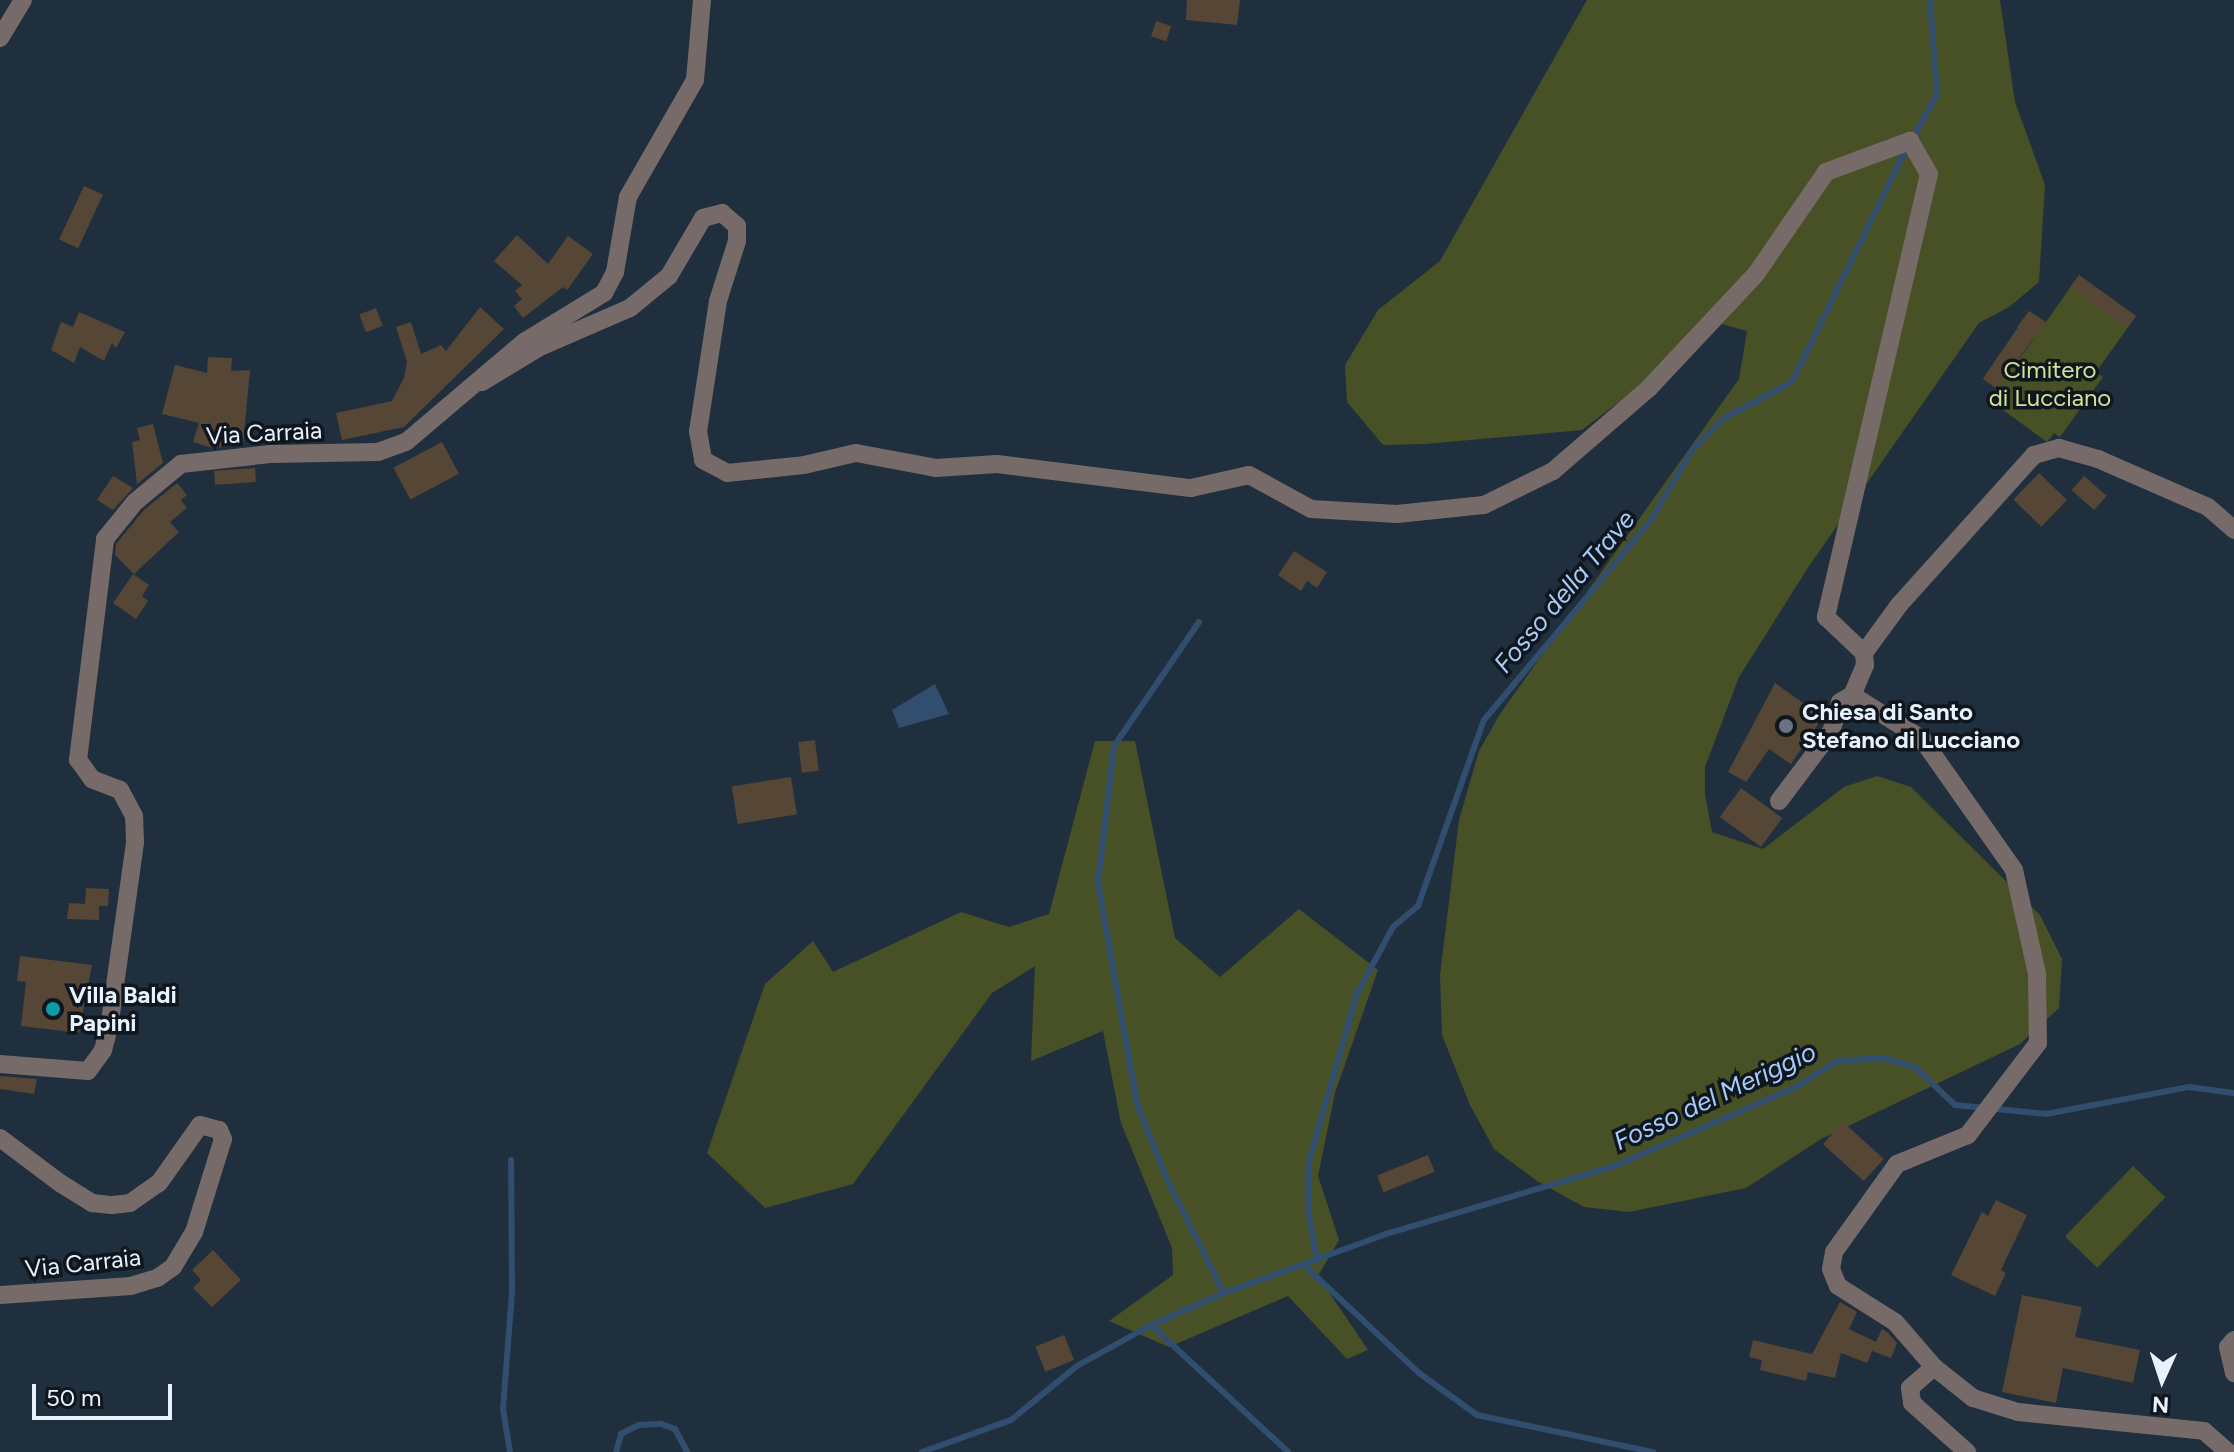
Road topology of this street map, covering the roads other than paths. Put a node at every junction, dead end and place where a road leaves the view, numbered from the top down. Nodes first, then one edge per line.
1 (23, 0) edge
2 (702, 0) edge
3 (0, 38) edge
4 (482, 382) junction
5 (2234, 530) edge
6 (1864, 653) junction
7 (1852, 695) junction
8 (1779, 801) dead end
9 (0, 1064) edge
10 (0, 1138) edge
11 (0, 1295) edge
12 (2234, 1340) edge
13 (1934, 1367) junction
14 (2234, 1373) edge
15 (1967, 1452) edge
16 (2228, 1452) edge

1 - 3 street
2 - 4 street, Via Carraia
4 - 6 street
4 - 9 street, Via Carraia
5 - 6 street
6 - 7 street
7 - 8 street
7 - 13 street
10 - 11 street, Via Carraia
12 - 14 street
13 - 15 street
13 - 16 street

